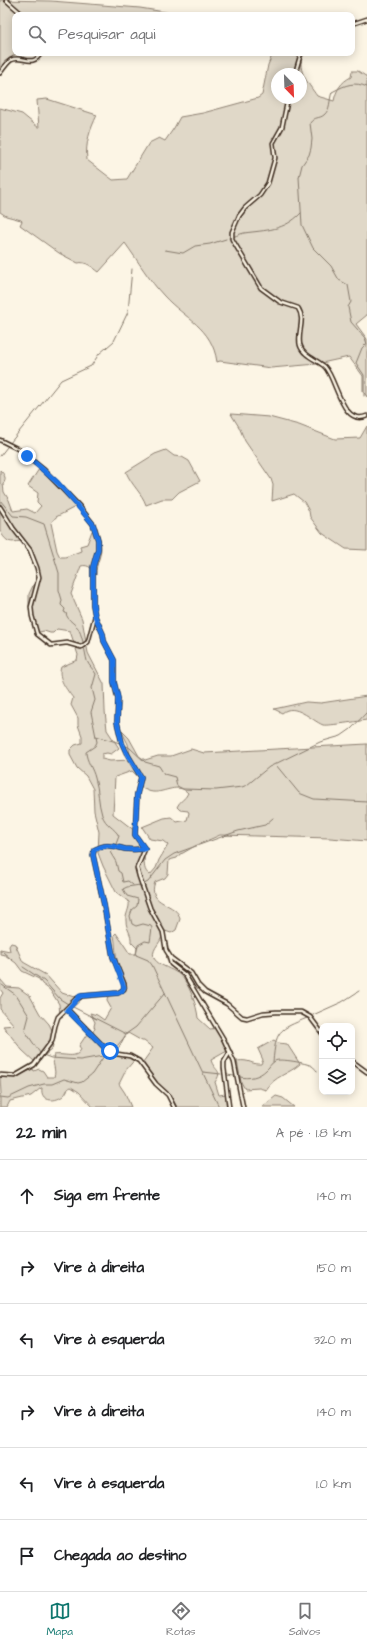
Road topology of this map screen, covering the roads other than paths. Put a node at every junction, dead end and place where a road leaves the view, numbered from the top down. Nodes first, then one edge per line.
1 (6, 0) edge
2 (20, 12) edge
3 (367, 19) edge
4 (355, 23) edge
5 (39, 56) edge
6 (300, 56) edge
7 (297, 68) edge
8 (0, 72) edge
9 (287, 104) edge
10 (367, 416) edge
11 (0, 440) edge
12 (0, 507) edge
13 (95, 616) junction
14 (145, 849) junction
15 (168, 954) junction
16 (67, 1010) junction
17 (319, 1029) edge
18 (230, 1052) junction
19 (355, 1063) edge
20 (367, 1072) edge
21 (0, 1075) edge
22 (174, 1107) edge
23 (229, 1107) edge
24 (243, 1107) edge

1 - 2 street
3 - 4 street
5 - 8 street
6 - 7 street
9 - 10 street
11 - 13 street
12 - 13 street
13 - 14 street
14 - 15 street
14 - 16 street
15 - 17 street
15 - 18 street
16 - 21 street
16 - 22 street
18 - 23 street
18 - 24 street
19 - 20 street

